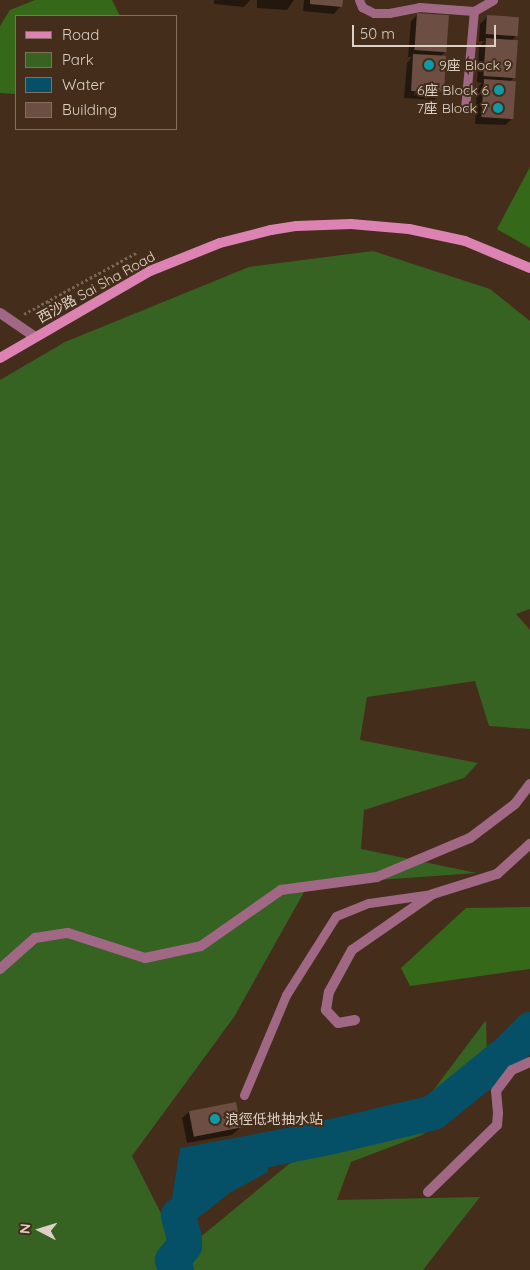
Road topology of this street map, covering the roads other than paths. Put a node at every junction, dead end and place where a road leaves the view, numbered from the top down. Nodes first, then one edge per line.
1 (359, 0) edge
2 (493, 0) edge
3 (474, 11) junction
4 (465, 109) dead end
5 (530, 268) edge
6 (0, 313) edge
7 (35, 338) junction
8 (0, 358) edge
9 (530, 784) edge
10 (530, 844) edge
11 (433, 894) junction
12 (0, 969) edge
13 (355, 1020) dead end
14 (530, 1062) edge
15 (244, 1095) dead end
16 (428, 1192) dead end

1 - 3 lane
2 - 3 lane
3 - 4 lane
5 - 7 main road, 西沙路 Sai Sha Road
6 - 7 street
7 - 8 main road, 西沙路 Sai Sha Road
9 - 12 street
10 - 11 street
11 - 13 street
11 - 15 lane
14 - 16 street

